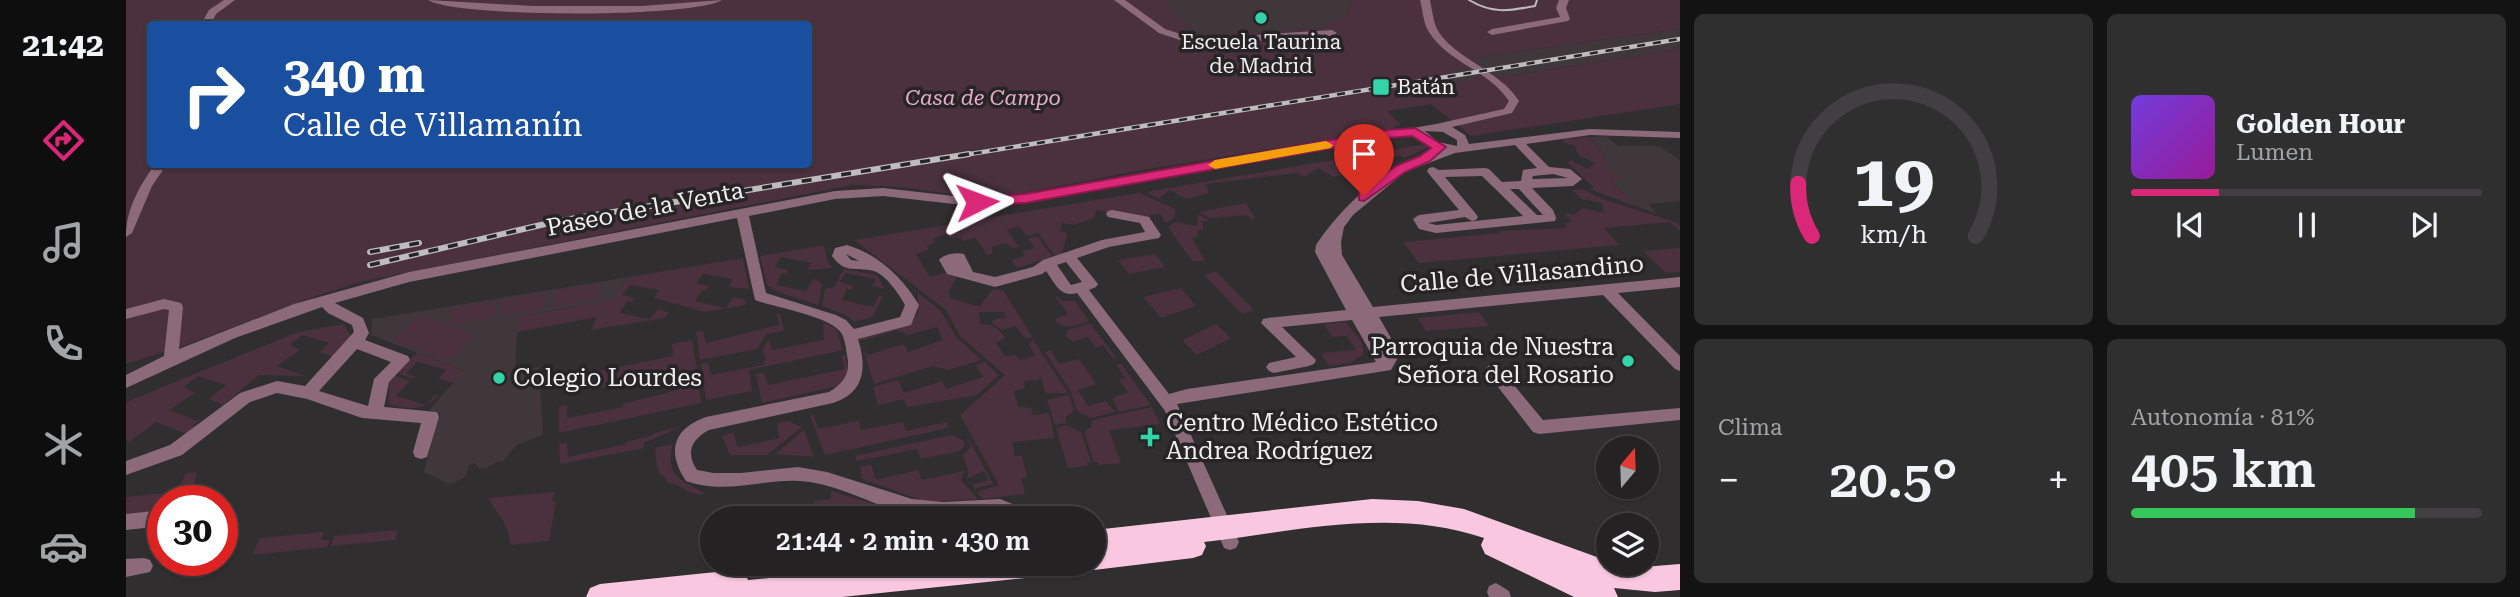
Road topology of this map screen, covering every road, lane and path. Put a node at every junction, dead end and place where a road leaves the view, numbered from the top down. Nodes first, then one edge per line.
1 (230, 0) edge
2 (433, 0) edge
3 (667, 0) edge
4 (717, 0) edge
5 (1119, 0) edge
6 (1425, 0) edge
7 (1564, 0) edge
8 (676, 3) edge
9 (536, 9) junction
10 (208, 21) edge
11 (1492, 32) dead end
12 (1332, 33) dead end
13 (1428, 130) junction
14 (1680, 135) edge
15 (1516, 140) junction
16 (1451, 148) junction
17 (1424, 159) junction
18 (158, 168) edge
19 (1547, 172) junction
20 (1436, 174) junction
21 (1526, 185) junction
22 (1502, 186) junction
23 (742, 213) junction
24 (1468, 213) junction
25 (1112, 214) dead end
26 (1534, 220) junction
27 (1339, 225) junction
28 (1484, 225) junction
29 (126, 233) edge
30 (1322, 252) junction
31 (1069, 257) junction
32 (1048, 263) junction
33 (876, 267) dead end
34 (968, 275) dead end
35 (1347, 278) junction
36 (1680, 282) edge
37 (1080, 288) junction
38 (1606, 289) junction
39 (325, 301) junction
40 (1362, 312) junction
41 (126, 314) edge
42 (1290, 320) junction
43 (849, 336) junction
44 (355, 342) junction
45 (170, 359) junction
46 (1309, 360) junction
47 (1680, 366) edge
48 (1274, 367) dead end
49 (152, 368) junction
50 (1493, 370) dead end
51 (126, 377) edge
52 (126, 382) edge
53 (308, 393) junction
54 (1165, 401) junction
55 (376, 412) junction
56 (1680, 414) edge
57 (421, 452) dead end
58 (126, 468) edge
59 (909, 506) edge
60 (147, 520) edge
61 (126, 522) edge
62 (1227, 535) junction
63 (1106, 541) edge
64 (1106, 555) edge
65 (795, 576) edge
66 (918, 576) edge
67 (1680, 577) edge
68 (600, 597) edge
69 (716, 597) edge
70 (1604, 597) edge

1 - 10 street
2 - 9 street
3 - 9 street
4 - 8 street
5 - 12 street
6 - 13 street, Paseo de la Venta
7 - 11 street
8 - 9 street
13 - 16 street
13 - 16 street
13 - 23 street, Paseo de la Venta
14 - 15 street
15 - 16 street
15 - 19 street
16 - 17 street
17 - 20 street
17 - 27 street
18 - 29 street
19 - 21 street
19 - 21 street
20 - 22 street
20 - 24 street
21 - 22 street
21 - 26 street
22 - 26 street
23 - 39 street, Paseo de la Venta
23 - 43 street
24 - 28 street
24 - 28 street
25 - 31 street
26 - 28 street
27 - 30 street
27 - 35 street
30 - 35 street
30 - 40 street
31 - 32 street
31 - 37 street
32 - 34 street
32 - 37 street
33 - 43 street
35 - 40 street
36 - 38 street, Calle de Villasandino
37 - 54 street
38 - 40 street, Calle de Villasandino
38 - 47 street
39 - 44 street
39 - 45 street, Paseo de la Venta
40 - 42 street, Calle de Villasandino
40 - 54 street
41 - 45 street
42 - 46 street
42 - 46 street
43 - 59 street
44 - 53 street
44 - 55 street
45 - 49 street, Paseo de la Venta
46 - 48 street
49 - 51 street
49 - 52 street
50 - 56 street
53 - 55 street
53 - 58 street
54 - 62 street
55 - 57 street
60 - 61 street
62 - 63 highway
62 - 64 highway
62 - 67 highway
62 - 70 highway
65 - 68 highway
66 - 69 highway

